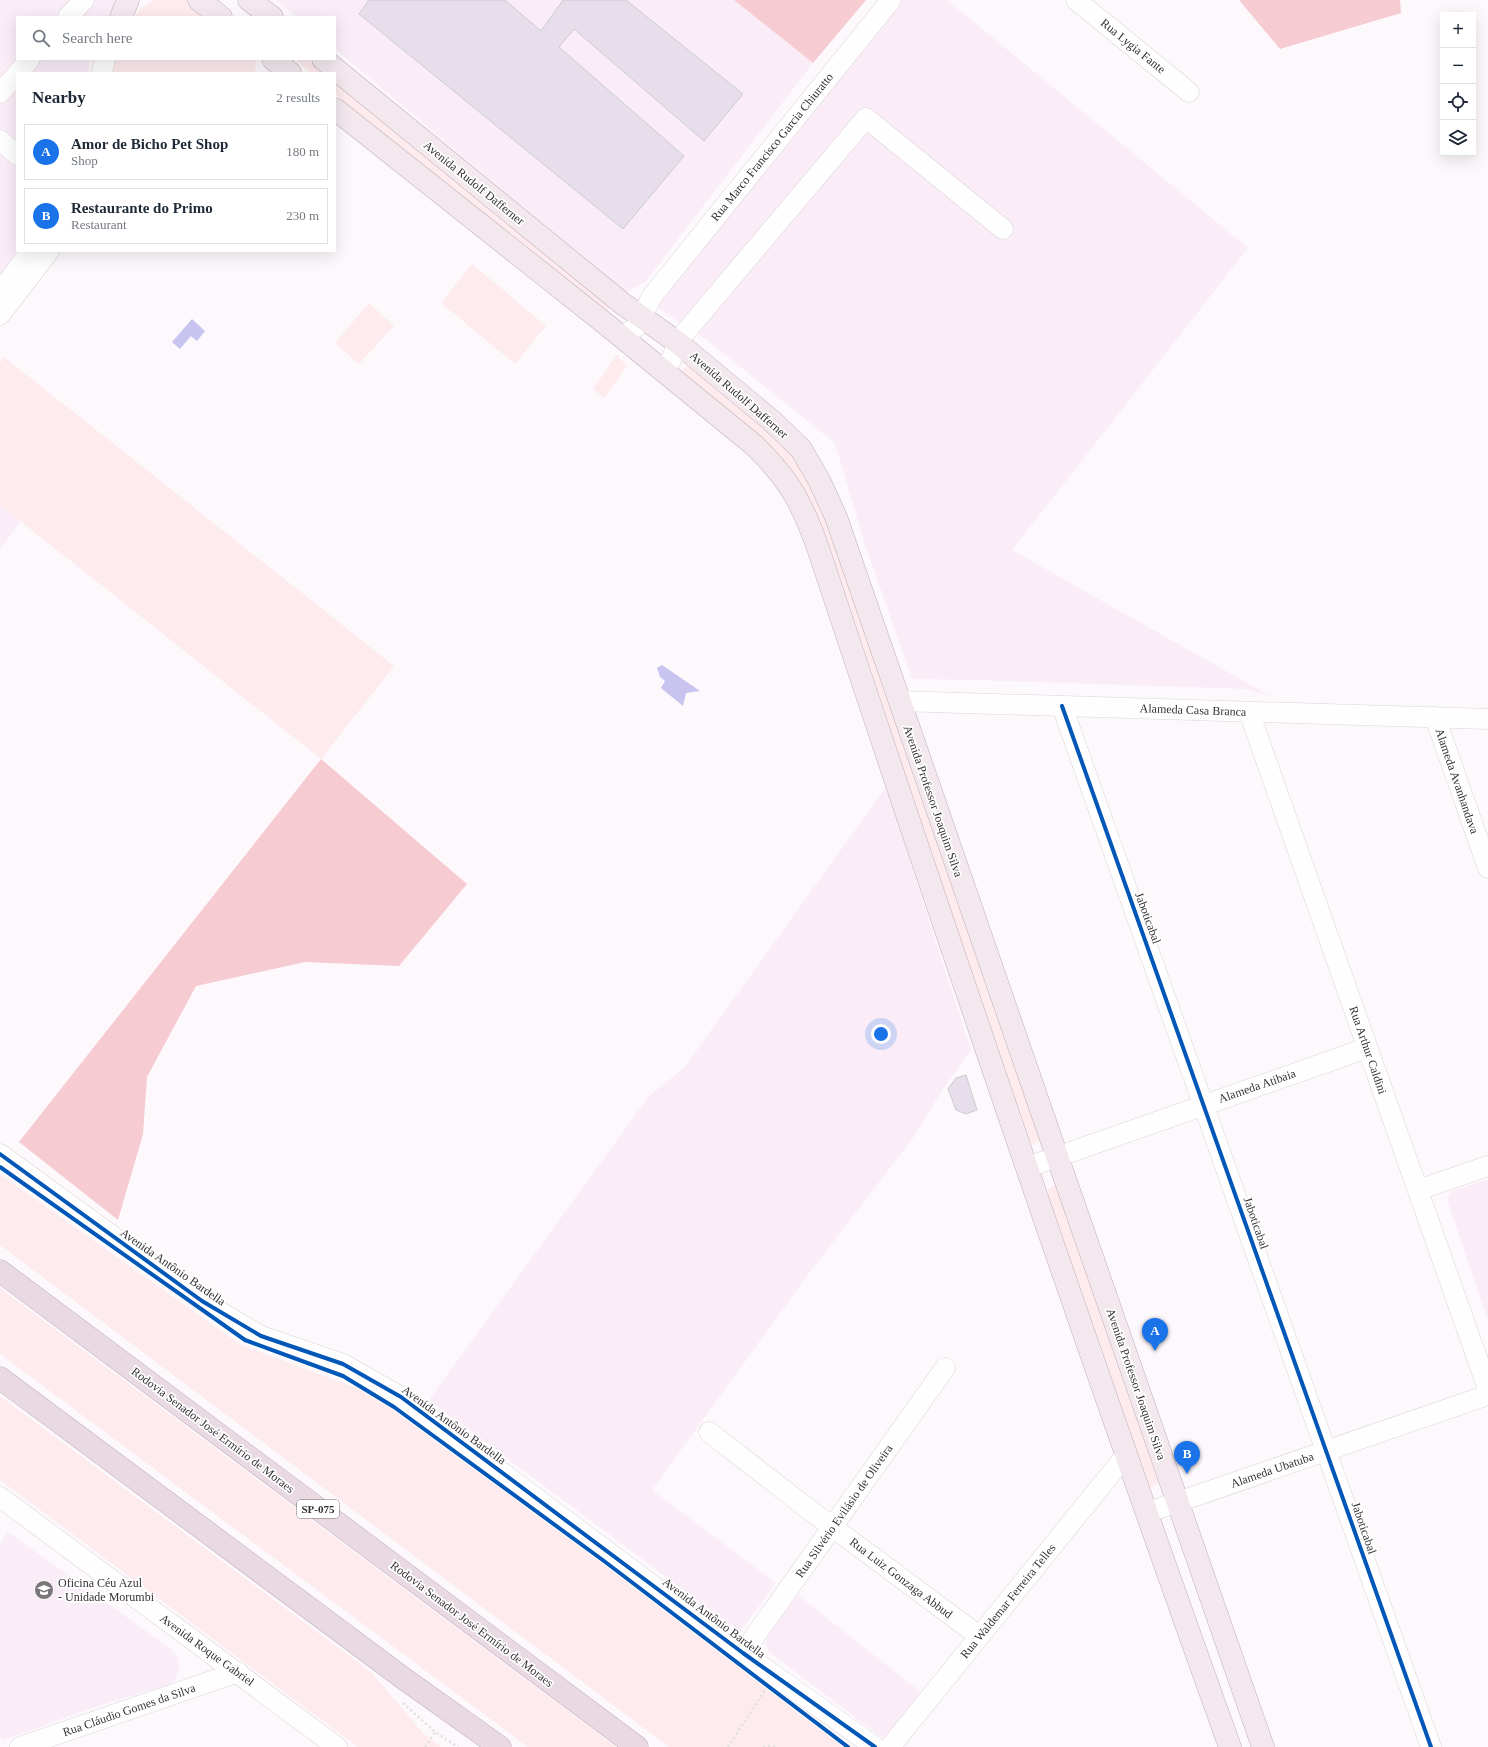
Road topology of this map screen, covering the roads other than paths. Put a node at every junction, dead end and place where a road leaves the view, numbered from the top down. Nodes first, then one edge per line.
1 (84, 0) edge
2 (128, 0) edge
3 (140, 0) edge
4 (199, 0) edge
5 (249, 0) edge
6 (890, 0) edge
7 (1076, 0) edge
8 (69, 16) edge
9 (122, 16) edge
10 (123, 16) edge
11 (220, 16) edge
12 (271, 16) edge
13 (29, 60) edge
14 (106, 60) edge
15 (324, 60) edge
16 (18, 72) edge
17 (102, 72) edge
18 (16, 74) edge
19 (1189, 92) dead end
20 (0, 93) edge
21 (336, 110) edge
22 (0, 140) edge
23 (16, 154) edge
24 (1003, 229) dead end
25 (30, 252) edge
26 (48, 252) edge
27 (0, 292) edge
28 (633, 312) junction
29 (0, 315) edge
30 (614, 331) junction
31 (677, 342) junction
32 (658, 367) junction
33 (801, 449) joint
34 (899, 701) junction
35 (1062, 706) junction
36 (1249, 712) junction
37 (1435, 717) junction
38 (1488, 719) edge
39 (1488, 868) edge
40 (1367, 1048) junction
41 (1204, 1105) junction
42 (0, 1154) edge
43 (1057, 1156) junction
44 (1028, 1166) junction
45 (1488, 1166) edge
46 (1418, 1190) junction
47 (0, 1271) edge
48 (945, 1368) dead end
49 (0, 1378) edge
50 (1488, 1389) edge
51 (1488, 1395) edge
52 (709, 1432) dead end
53 (1326, 1451) junction
54 (1126, 1455) junction
55 (0, 1497) edge
56 (1177, 1503) junction
57 (1146, 1513) junction
58 (832, 1527) junction
59 (979, 1636) junction
60 (743, 1653) junction
61 (238, 1672) junction
62 (20, 1747) edge
63 (337, 1747) edge
64 (500, 1747) edge
65 (637, 1747) edge
66 (875, 1747) edge
67 (890, 1747) edge
68 (1230, 1747) edge
69 (1263, 1747) edge
70 (1431, 1747) edge

1 - 8 street
2 - 9 main road
3 - 10 street
4 - 11 main road
5 - 12 main road
6 - 28 street, Rua Marco Francisco Garcia Chiuratto
7 - 19 street, Rua Lygia Fante
13 - 16 street
14 - 17 street
15 - 28 main road, Avenida Rudolf Dafferner
18 - 20 street
21 - 30 main road
22 - 23 street
24 - 31 street
25 - 27 street
26 - 29 street
28 - 30 street
28 - 31 main road, Avenida Rudolf Dafferner
30 - 32 main road
31 - 32 street, Avenida Rudolf Dafferner
31 - 33 main road, Avenida Rudolf Dafferner
32 - 44 main road
33 - 34 main road, Avenida Professor Joaquim Silva
34 - 35 street, Alameda Casa Branca
34 - 43 main road, Avenida Professor Joaquim Silva
35 - 36 street, Alameda Casa Branca
35 - 41 street, Jaboticabal
36 - 37 street, Alameda Casa Branca
36 - 40 street, Rua Arthur Caldini
37 - 38 street, Alameda Casa Branca
37 - 39 street, Alameda Avanhandava
40 - 41 street, Alameda Atibaia
40 - 46 street, Rua Arthur Caldini
41 - 43 street, Alameda Atibaia
41 - 53 street, Jaboticabal
42 - 60 street, Avenida Antônio Bardella
43 - 44 street
43 - 56 main road, Avenida Professor Joaquim Silva
44 - 54 main road
45 - 46 street
46 - 50 street, Rua Arthur Caldini
47 - 65 highway, Rodovia Senador José Ermírio de Moraes / SP-075
48 - 58 street, Rua Silvério Evilásio de Oliveira
49 - 64 highway
51 - 53 street, Alameda Ubatuba
52 - 58 street, Rua Luiz Gonzaga Abbud
53 - 56 street, Alameda Ubatuba
53 - 70 street, Jaboticabal
54 - 57 main road
54 - 59 street, Rua Waldemar Ferreira Telles
55 - 61 street, Avenida Roque Gabriel
56 - 57 street, Alameda Ubatuba
56 - 69 main road, Avenida Professor Joaquim Silva
57 - 68 main road
58 - 59 street, Rua Luiz Gonzaga Abbud
58 - 60 street, Rua Silvério Evilásio de Oliveira
59 - 67 street, Rua Waldemar Ferreira Telles
60 - 66 street, Avenida Antônio Bardella
61 - 62 street, Rua Cláudio Gomes da Silva
61 - 63 street, Avenida Roque Gabriel

